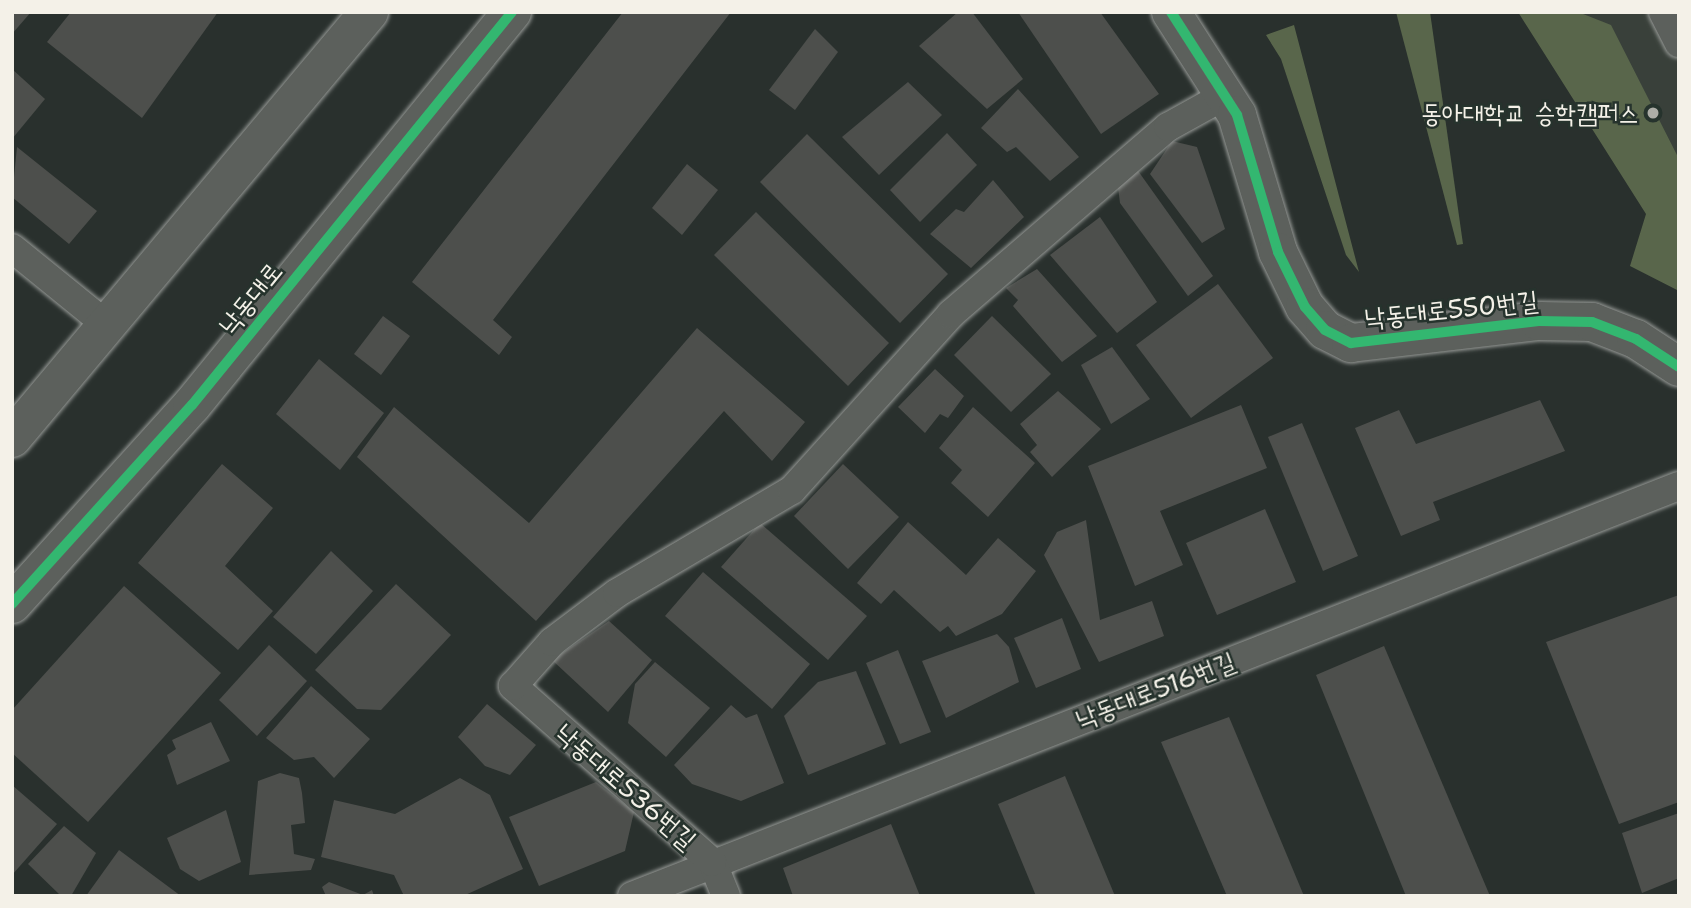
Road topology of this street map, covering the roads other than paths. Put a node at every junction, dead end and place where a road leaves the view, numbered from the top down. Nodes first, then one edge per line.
1 (369, 12) edge
2 (512, 12) edge
3 (1171, 12) edge
4 (1663, 12) edge
5 (1679, 43) edge
6 (1226, 95) junction
7 (12, 248) edge
8 (108, 326) junction
9 (1679, 367) edge
10 (12, 438) edge
11 (1679, 486) edge
12 (12, 604) edge
13 (712, 862) junction
14 (632, 896) edge
15 (726, 896) edge

1 - 8 street
2 - 12 street, 낙동대로
3 - 6 street, 낙동대로550번길
4 - 5 lane
6 - 9 street, 낙동대로550번길
6 - 13 lane, 낙동대로536번길
7 - 8 lane
8 - 10 street
11 - 13 lane, 낙동대로516번길
13 - 14 lane, 낙동대로516번길
13 - 15 lane, 낙동대로536번길

